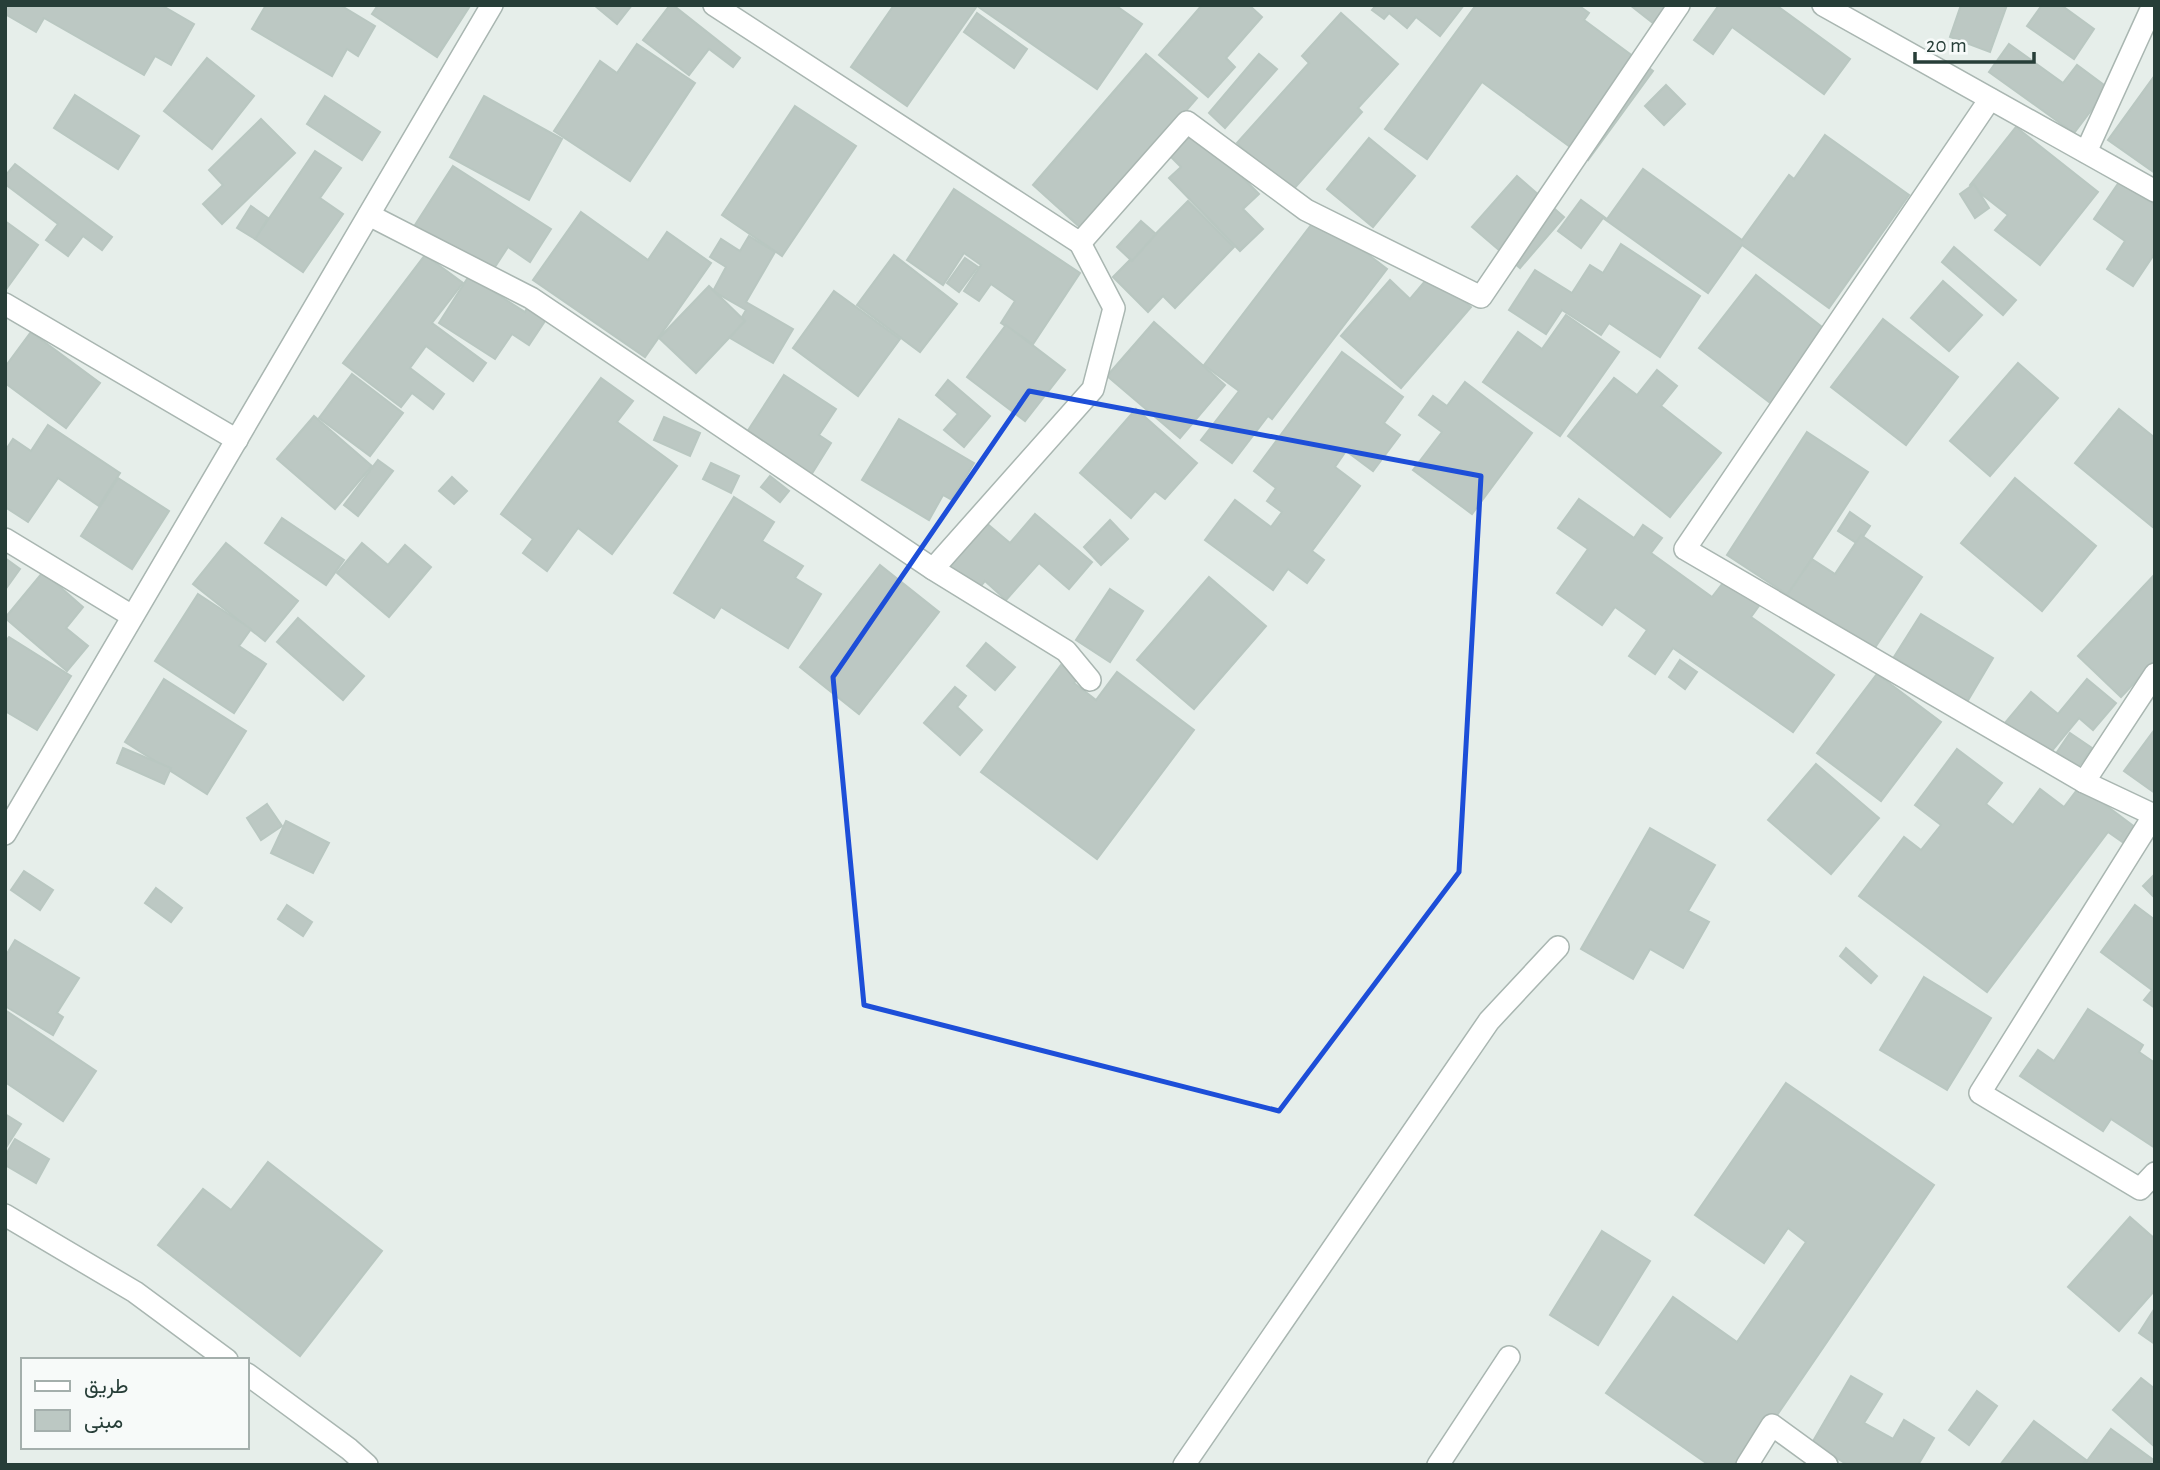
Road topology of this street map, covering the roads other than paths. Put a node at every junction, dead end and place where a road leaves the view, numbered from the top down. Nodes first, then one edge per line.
1 (492, 5) edge
2 (714, 5) edge
3 (1679, 5) edge
4 (1823, 5) edge
5 (2153, 5) edge
6 (1990, 99) junction
7 (2086, 152) junction
8 (2155, 191) edge
9 (369, 215) junction
10 (1080, 243) junction
11 (5, 304) edge
12 (237, 440) junction
13 (5, 539) edge
14 (933, 569) junction
15 (132, 616) junction
16 (2155, 674) edge
17 (1090, 680) dead end
18 (2084, 782) junction
19 (5, 834) edge
20 (1558, 947) dead end
21 (2155, 1173) edge
22 (5, 1215) edge
23 (1508, 1357) dead end
24 (225, 1358) edge
25 (248, 1375) edge
26 (367, 1465) edge
27 (1184, 1465) edge
28 (1438, 1465) edge
29 (1747, 1465) edge
30 (1827, 1465) edge

1 - 9 street
2 - 10 street
3 - 10 street
4 - 6 street
5 - 7 street
6 - 7 street
6 - 18 street
7 - 8 street
9 - 12 street
9 - 14 street
10 - 14 street
11 - 12 street
12 - 15 street
13 - 15 street
14 - 17 street
15 - 19 street
16 - 18 street
18 - 21 street
20 - 27 street
22 - 24 street
23 - 28 street
25 - 26 street
29 - 30 street

